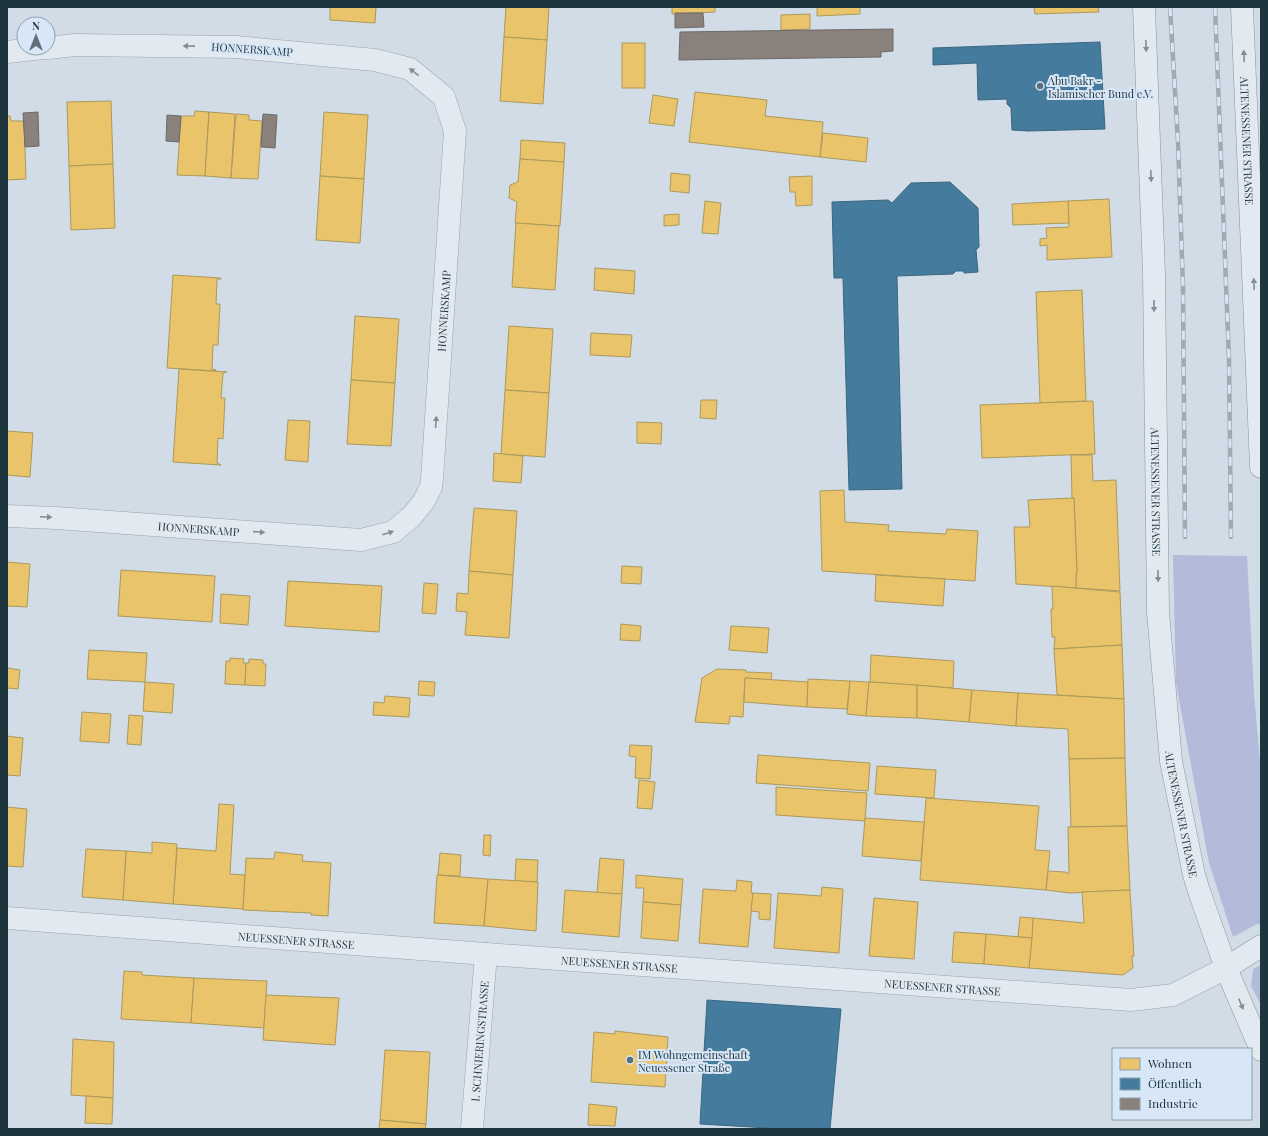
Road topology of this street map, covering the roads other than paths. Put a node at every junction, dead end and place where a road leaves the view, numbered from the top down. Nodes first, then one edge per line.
1 (1144, 7) edge
2 (1242, 7) edge
3 (56, 47) edge
4 (1258, 337) edge
5 (1261, 467) edge
6 (7, 516) edge
7 (7, 918) edge
8 (1261, 946) edge
9 (486, 954) junction
10 (1226, 968) junction
11 (1261, 1050) edge
12 (472, 1129) edge

1 -> 10 street, ALTENESSENER STRASSE
4 -> 2 street, ALTENESSENER STRASSE
6 -> 3 street, HONNERSKAMP
4 - 5 street, ALTENESSENER STRASSE
7 - 9 street, NEUESSENER STRASSE
8 - 10 street, NEUESSENER STRASSE
9 - 10 street, NEUESSENER STRASSE
9 - 12 street, I. SCHNIERINGSTRASSE
10 -> 11 street, ALTENESSENER STRASSE

